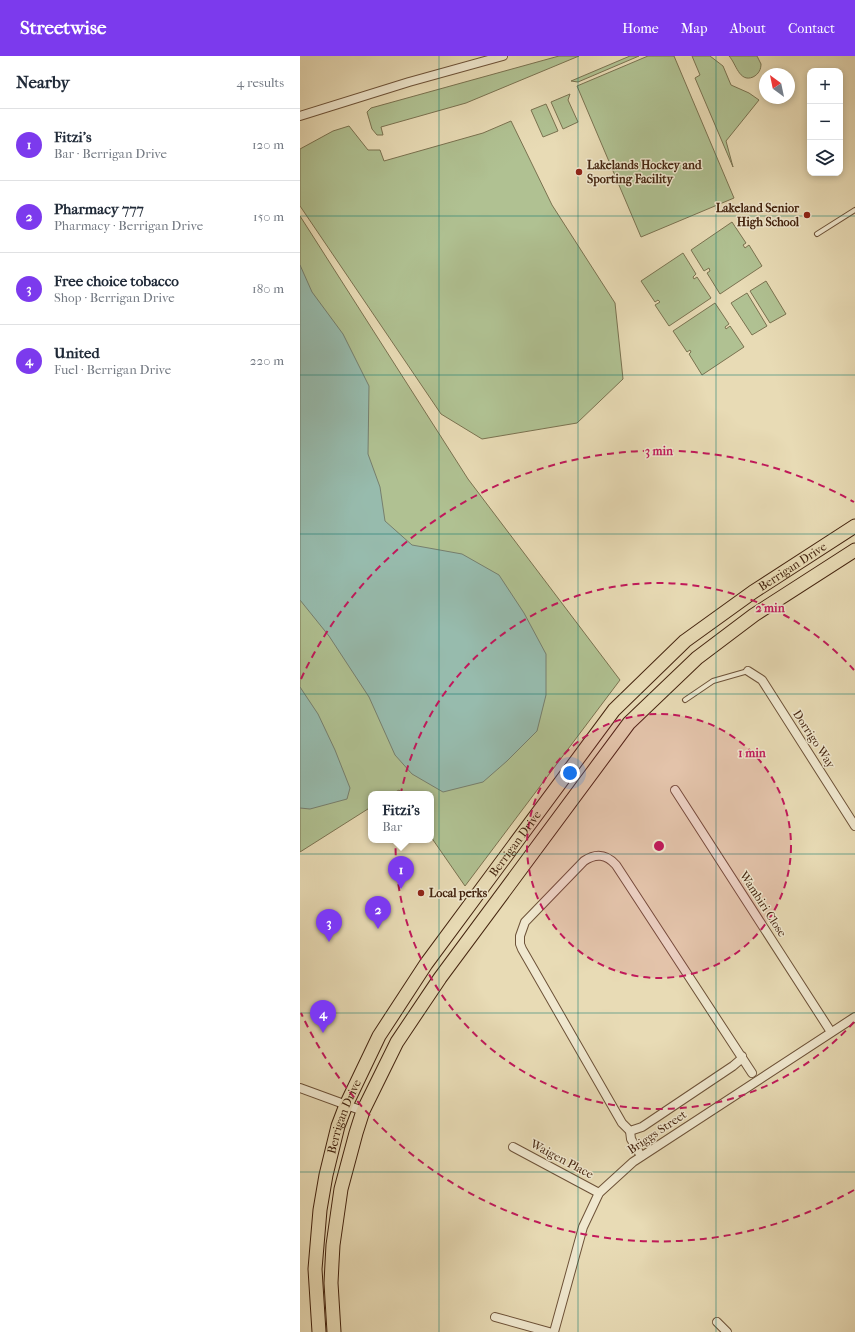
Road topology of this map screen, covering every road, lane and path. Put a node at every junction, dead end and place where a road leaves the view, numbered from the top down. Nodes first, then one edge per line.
1 (503, 56) edge
2 (300, 116) edge
3 (855, 210) edge
4 (817, 234) dead end
5 (855, 526) edge
6 (855, 550) edge
7 (748, 671) joint
8 (685, 700) dead end
9 (675, 790) dead end
10 (855, 826) edge
11 (464, 912) junction
12 (480, 924) junction
13 (855, 1017) edge
14 (831, 1032) junction
15 (742, 1056) junction
16 (752, 1073) dead end
17 (300, 1088) edge
18 (346, 1105) junction
19 (363, 1110) junction
20 (630, 1131) junction
21 (513, 1147) dead end
22 (641, 1156) junction
23 (599, 1193) junction
24 (495, 1317) dead end
25 (717, 1322) dead end
26 (319, 1332) edge
27 (334, 1332) edge
28 (549, 1332) edge
29 (554, 1332) edge
30 (727, 1332) edge

1 - 2 street
3 - 4 lane
5 - 11 main road, Berrigan Drive
6 - 12 main road, Berrigan Drive
7 - 8 lane
7 - 10 street, Dorrigo Way
9 - 14 street, Wambiri Close
11 - 12 main road
11 - 18 main road, Berrigan Drive
12 - 19 main road, Berrigan Drive
13 - 14 street, Briggs Street
14 - 22 street, Briggs Street
15 - 16 street
15 - 20 street
15 - 20 street
17 - 18 street
18 - 19 street
18 - 26 main road, Berrigan Drive
19 - 27 main road, Berrigan Drive
20 - 22 street
21 - 23 street, Waigen Place
22 - 23 street, Briggs Street
23 - 29 street, Briggs Street
24 - 28 street
25 - 30 street

